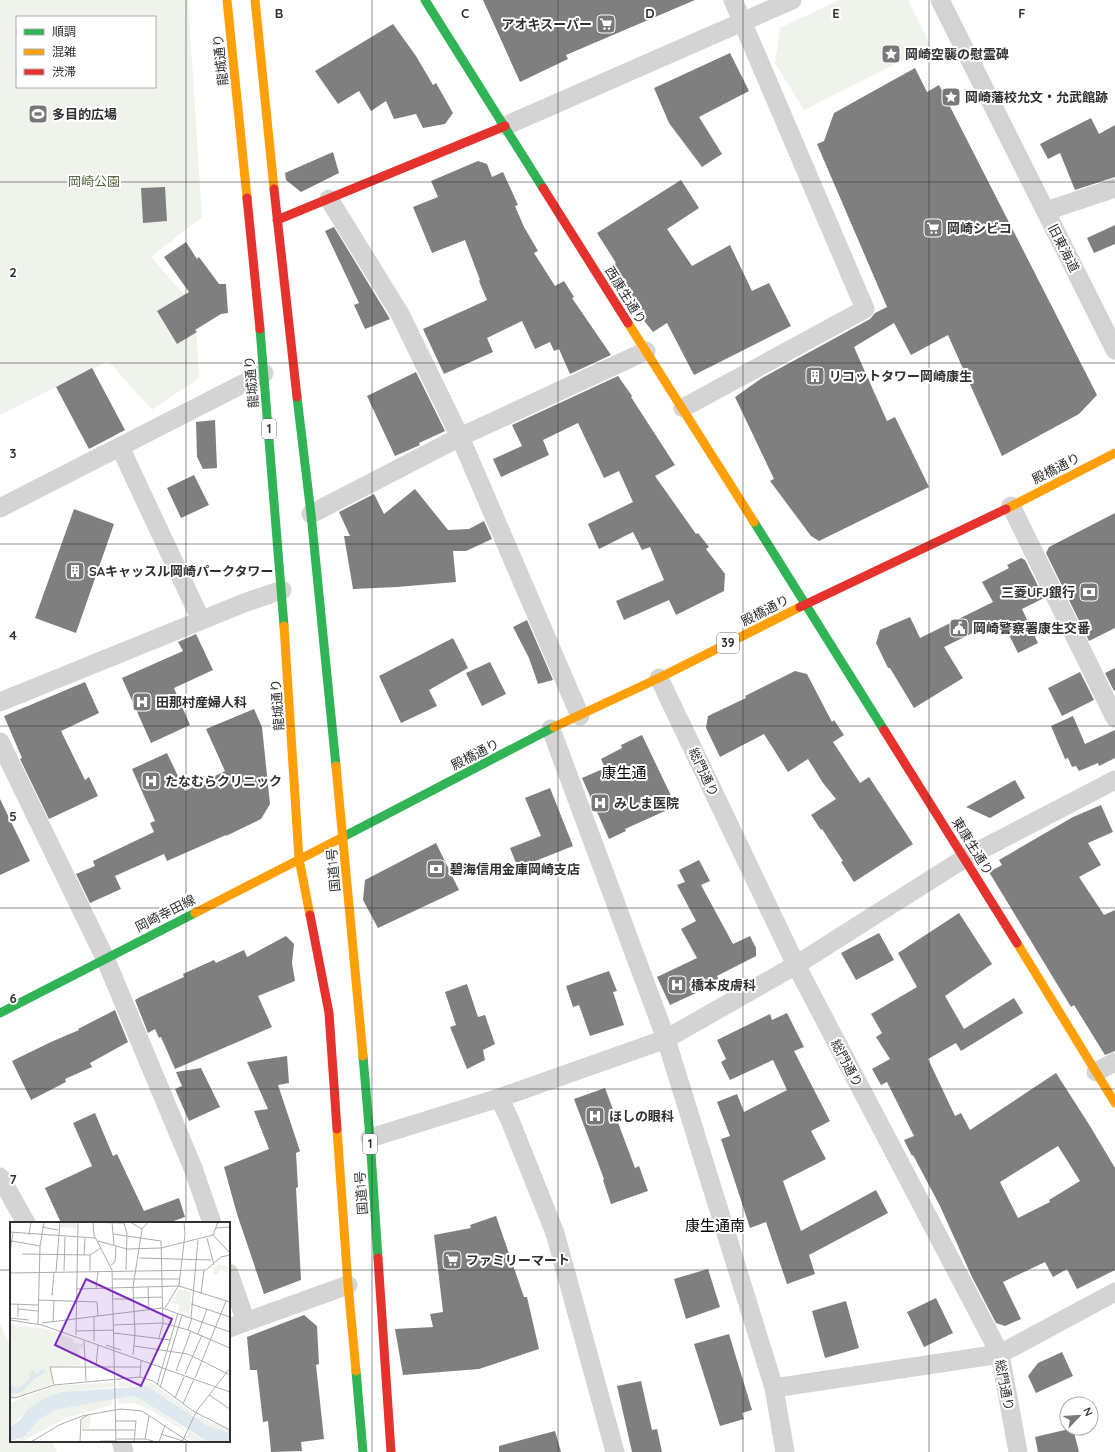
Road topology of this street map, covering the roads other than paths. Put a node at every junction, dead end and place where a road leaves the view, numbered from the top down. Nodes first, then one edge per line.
1 (227, 0) edge
2 (255, 0) edge
3 (425, 0) edge
4 (733, 0) edge
5 (792, 0) edge
6 (940, 0) edge
7 (743, 23) junction
8 (505, 126) junction
9 (1115, 188) edge
10 (329, 199) junction
11 (1046, 211) junction
12 (277, 220) junction
13 (646, 350) junction
14 (1115, 350) edge
15 (264, 373) junction
16 (683, 408) junction
17 (460, 437) junction
18 (120, 447) junction
19 (1115, 453) edge
20 (1011, 506) junction
21 (0, 508) edge
22 (311, 514) junction
23 (282, 590) junction
24 (806, 604) junction
25 (201, 620) junction
26 (659, 678) junction
27 (0, 702) edge
28 (580, 716) junction
29 (1115, 718) edge
30 (551, 729) junction
31 (0, 742) edge
32 (1115, 780) edge
33 (343, 837) junction
34 (965, 858) junction
35 (299, 859) junction
36 (106, 958) junction
37 (796, 965) junction
38 (0, 1013) edge
39 (666, 1039) junction
40 (1115, 1062) edge
41 (1096, 1072) junction
42 (499, 1098) junction
43 (1115, 1103) edge
44 (370, 1138) junction
45 (0, 1177) edge
46 (25, 1222) edge
47 (212, 1222) edge
48 (230, 1279) edge
49 (348, 1285) junction
50 (1115, 1292) edge
51 (238, 1325) edge
52 (1000, 1354) junction
53 (774, 1388) junction
54 (121, 1442) edge
55 (124, 1452) edge
56 (363, 1452) edge
57 (391, 1452) edge
58 (615, 1452) edge
59 (785, 1452) edge
60 (1018, 1452) edge

1 - 15 main road, 龍城通り / 1
2 - 12 main road, 1
3 - 8 main road, 西康生通り
4 - 7 street
5 - 7 street
6 - 11 street
7 - 8 street
7 - 16 street
8 - 10 main road
8 - 13 main road, 西康生通り
9 - 11 street, 旧東海道
10 - 12 main road
10 - 17 street
11 - 14 street, 旧東海道
12 - 22 main road, 1
13 - 16 main road, 西康生通り
13 - 17 street
15 - 18 street
15 - 23 main road, 龍城通り / 1
16 - 24 main road, 西康生通り
17 - 22 street
17 - 28 street
18 - 21 street
18 - 25 street
19 - 20 main road, 殿橋通り / 39
20 - 24 main road, 殿橋通り / 39
20 - 29 street
22 - 33 main road, 1
23 - 25 street
23 - 35 main road, 龍城通り / 1
24 - 26 main road, 殿橋通り / 39
24 - 34 main road, 東康生通り
25 - 27 street
26 - 28 main road, 殿橋通り / 39
26 - 37 street, 総門通り
28 - 30 main road, 殿橋通り / 39
30 - 33 main road, 殿橋通り / 39
30 - 39 street
31 - 36 street
32 - 34 street
33 - 35 main road, 岡崎幸田線
33 - 44 main road, 国道1号 / 1
34 - 37 street
34 - 41 main road, 東康生通り
35 - 36 main road, 岡崎幸田線
35 - 49 main road, 国道1号 / 1
36 - 38 main road, 岡崎幸田線
36 - 47 street
37 - 39 street
37 - 52 street, 総門通り
39 - 42 street
39 - 53 street
40 - 41 street
41 - 43 main road, 東康生通り
42 - 44 street
42 - 58 street
44 - 57 main road, 国道1号 / 1
45 - 46 street
48 - 51 street
49 - 51 street
49 - 56 main road, 国道1号 / 1
50 - 52 street
52 - 53 street
52 - 60 street, 総門通り
53 - 59 street
54 - 55 street

